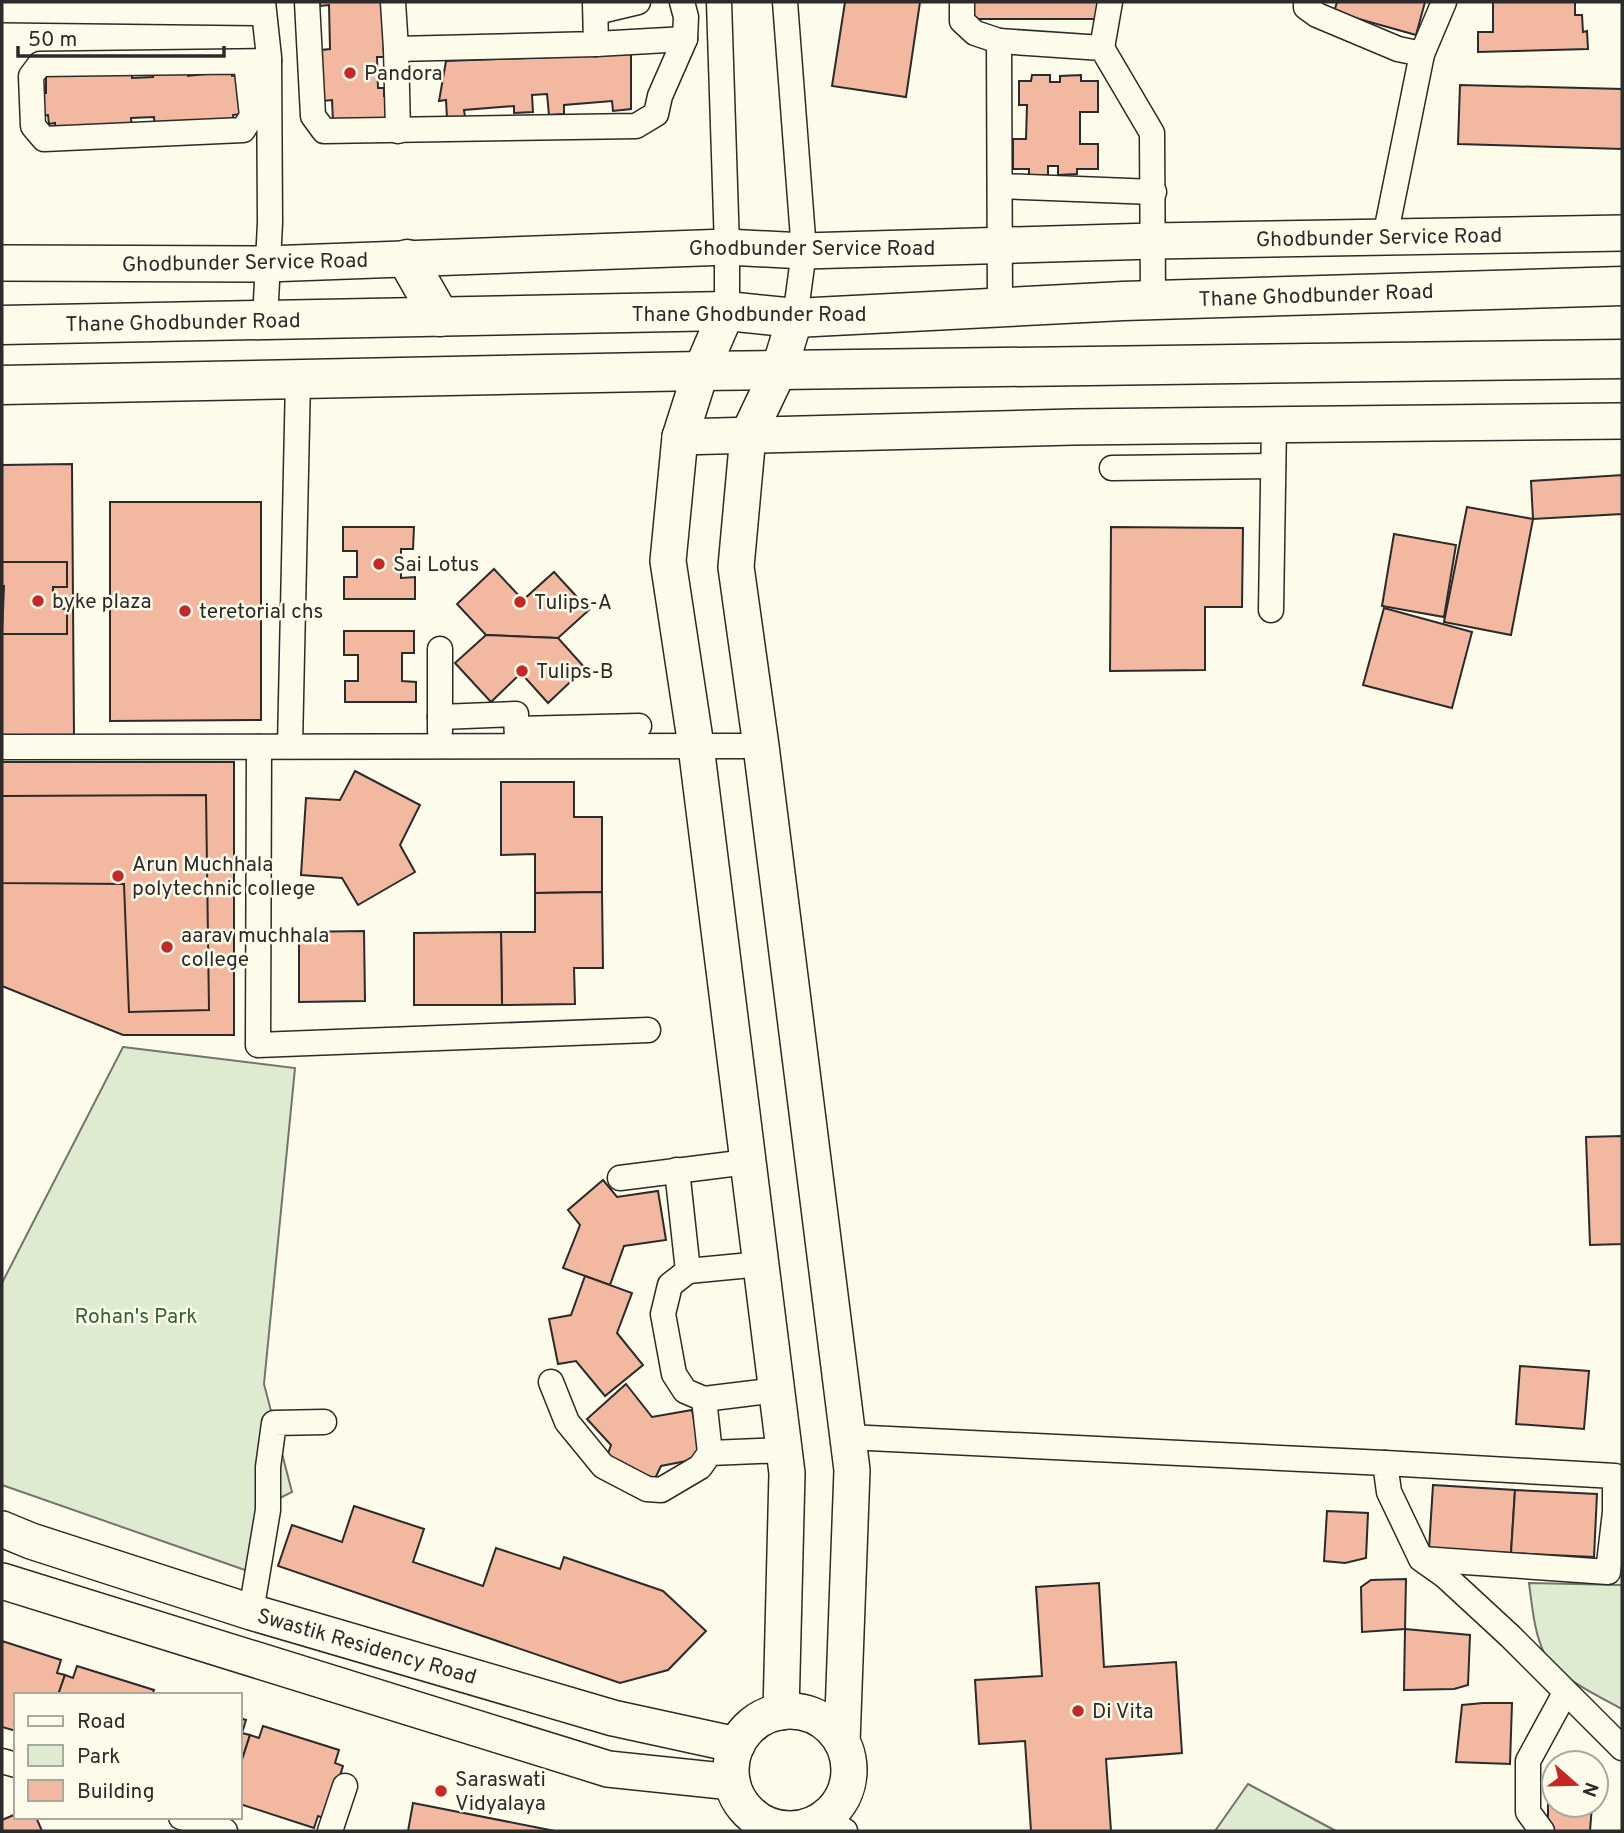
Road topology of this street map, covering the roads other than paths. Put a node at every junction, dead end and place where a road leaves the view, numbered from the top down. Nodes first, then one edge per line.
1 (307, 2) edge
2 (393, 2) edge
3 (638, 2) edge
4 (682, 2) edge
5 (719, 2) edge
6 (785, 2) edge
7 (962, 2) edge
8 (1110, 2) edge
9 (1306, 2) edge
10 (1444, 2) edge
11 (147, 7) edge
12 (263, 7) edge
13 (596, 7) edge
14 (2, 10) edge
15 (685, 39) junction
16 (999, 41) junction
17 (596, 44) junction
18 (1102, 48) junction
19 (396, 49) junction
20 (1422, 54) junction
21 (258, 62) junction
22 (398, 131) junction
23 (1000, 186) junction
24 (1154, 192) junction
25 (1622, 233) edge
26 (1385, 237) junction
27 (1153, 241) junction
28 (1000, 245) junction
29 (727, 247) junction
30 (804, 251) junction
31 (407, 259) junction
32 (2, 263) edge
33 (267, 264) junction
34 (1622, 286) edge
35 (1153, 300) junction
36 (1000, 309) junction
37 (727, 311) junction
38 (440, 317) junction
39 (795, 318) junction
40 (265, 320) junction
41 (2, 325) edge
42 (1622, 359) edge
43 (779, 370) junction
44 (701, 371) junction
45 (298, 379) junction
46 (2, 385) edge
47 (1622, 421) edge
48 (1274, 424) junction
49 (748, 435) junction
50 (680, 437) junction
51 (1273, 466) junction
52 (1112, 468) dead end
53 (1271, 610) dead end
54 (440, 649) dead end
55 (440, 717) junction
56 (639, 726) dead end
57 (517, 738) junction
58 (290, 746) junction
59 (439, 746) junction
60 (696, 746) junction
61 (761, 746) junction
62 (2, 747) edge
63 (259, 747) junction
64 (648, 1030) dead end
65 (747, 1162) junction
66 (677, 1170) junction
67 (620, 1178) dead end
68 (761, 1264) junction
69 (688, 1271) junction
70 (551, 1382) dead end
71 (777, 1390) junction
72 (704, 1399) junction
73 (324, 1422) dead end
74 (848, 1437) junction
75 (784, 1450) junction
76 (710, 1453) junction
77 (1385, 1462) junction
78 (1618, 1476) edge
79 (3, 1532) edge
80 (1616, 1551) edge
81 (1421, 1559) junction
82 (2, 1581) edge
83 (251, 1612) junction
84 (1564, 1693) junction
85 (781, 1712) junction
86 (842, 1742) junction
87 (737, 1745) junction
88 (1622, 1748) edge
89 (732, 1782) junction
90 (345, 1786) dead end
91 (187, 1819) edge
92 (765, 1828) edge
93 (831, 1828) edge
94 (225, 1831) edge
95 (330, 1831) edge
96 (1542, 1831) edge

1 - 22 street
2 - 19 street
3 - 13 street
4 - 15 street
5 - 29 street
6 - 30 street
7 - 16 street
8 - 18 street
9 - 20 street
10 - 20 street
11 - 12 street
11 - 14 street
12 - 21 street
13 - 17 street
15 - 17 street
15 - 22 street
16 - 18 street
16 - 23 street
17 - 19 street
18 - 24 street
19 - 22 street
20 - 26 street
21 - 21 street
21 - 33 street
23 - 24 street
23 - 28 street
24 - 27 street
25 - 26 main road, Ghodbunder Service Road
26 - 27 main road, Ghodbunder Service Road
27 - 28 main road, Ghodbunder Service Road
27 - 35 street
28 - 30 main road, Ghodbunder Service Road
28 - 36 street
29 - 30 main road, Ghodbunder Service Road
29 - 31 main road, Ghodbunder Service Road
29 - 37 street
30 - 39 street
31 - 33 main road, Ghodbunder Service Road
31 - 38 main road
32 - 33 main road, Ghodbunder Service Road
33 - 40 street
34 - 35 main road, Thane Ghodbunder Road
35 - 36 main road, Thane Ghodbunder Road
36 - 39 main road, Thane Ghodbunder Road
37 - 38 main road, Thane Ghodbunder Road
37 - 39 main road, Thane Ghodbunder Road
37 - 44 main road
38 - 40 main road, Thane Ghodbunder Road
39 - 43 main road
40 - 41 main road, Thane Ghodbunder Road
42 - 43 main road
43 - 44 main road
43 - 49 main road
44 - 45 main road
44 - 50 main road
45 - 46 main road
45 - 58 street
47 - 48 main road
48 - 49 main road
48 - 51 street
49 - 50 main road
49 - 61 main road
50 - 60 main road
51 - 52 street
51 - 53 street
54 - 55 street
55 - 57 street
55 - 59 street
56 - 57 street
57 - 59 street
57 - 60 street
58 - 59 street
58 - 63 street
60 - 61 street
60 - 65 main road
61 - 74 main road
62 - 63 street
63 - 64 street
65 - 66 street
65 - 68 main road
66 - 67 street
66 - 69 street
68 - 69 street
68 - 71 main road
69 - 72 street
70 - 76 street
71 - 72 street
71 - 75 main road
72 - 76 street
73 - 83 street
74 - 77 street
74 - 86 main road
75 - 76 street
75 - 85 main road
77 - 78 street
77 - 81 street
78 - 80 street
79 - 83 main road, Swastik Residency Road
80 - 81 street
81 - 84 street
82 - 89 main road, Swastik Residency Road
83 - 87 main road, Swastik Residency Road
84 - 88 street
84 - 96 street
85 - 86 main road
85 - 87 main road
86 - 93 main road
87 - 89 main road
89 - 92 main road
90 - 95 street
91 - 94 street
92 - 93 main road

